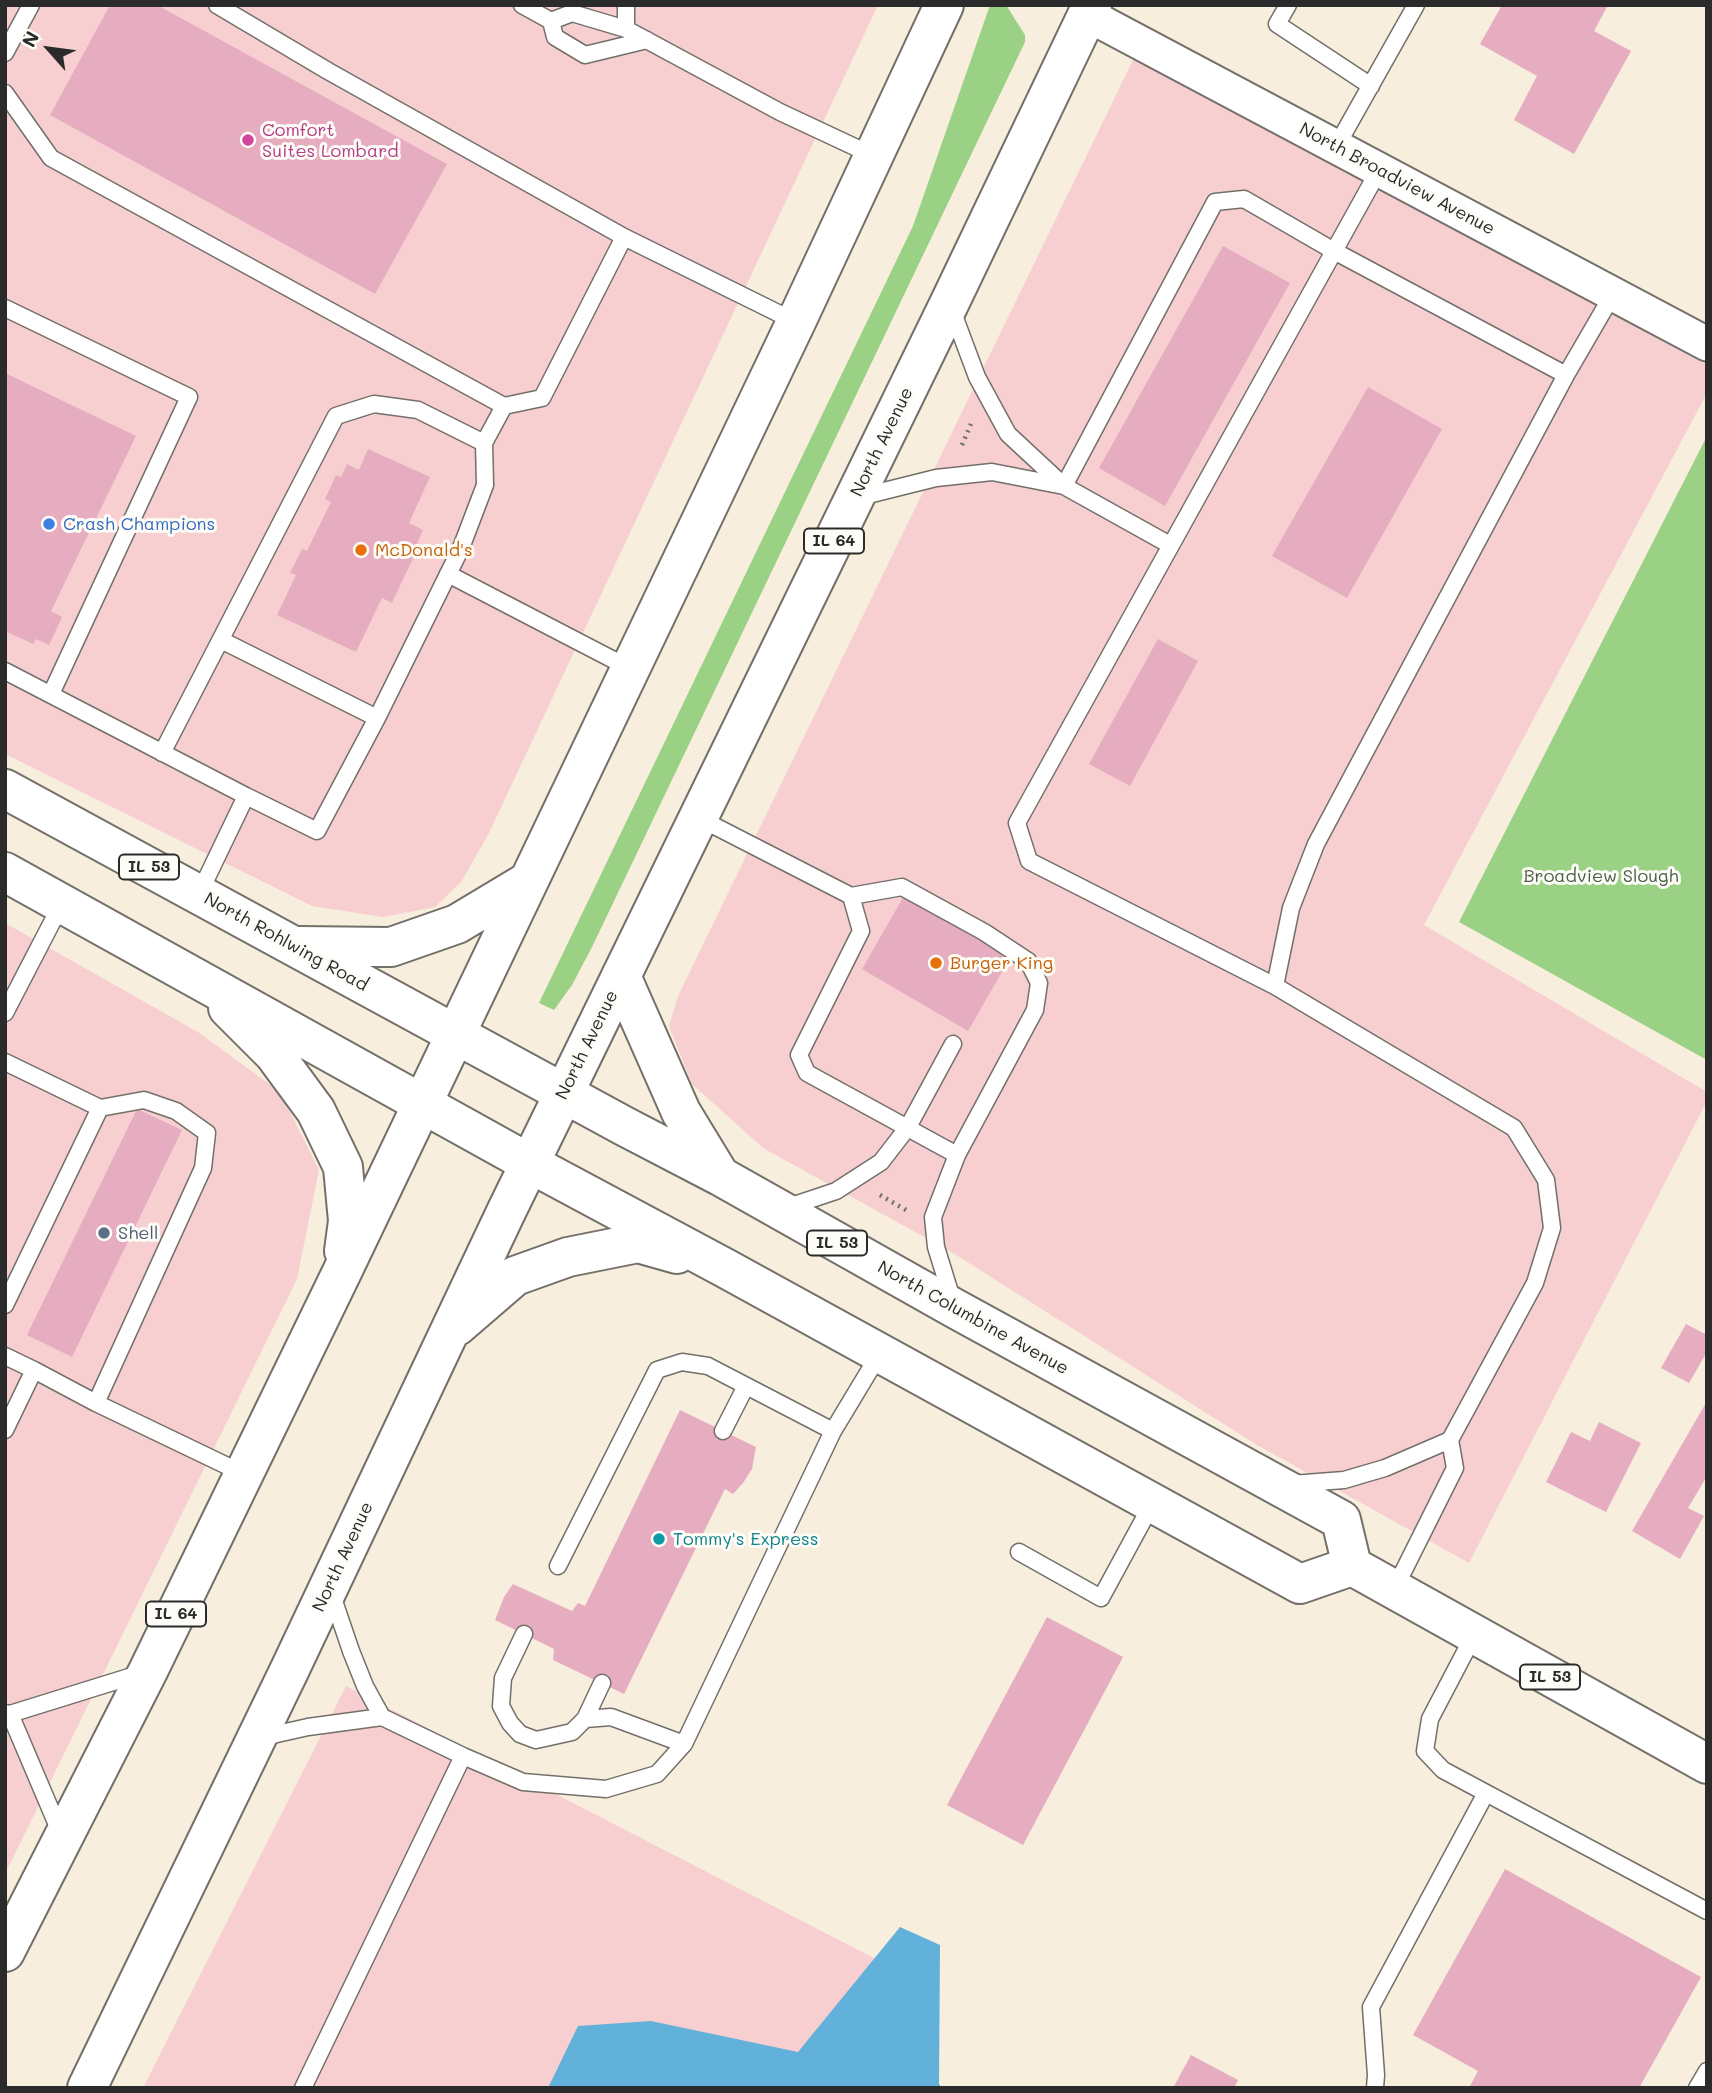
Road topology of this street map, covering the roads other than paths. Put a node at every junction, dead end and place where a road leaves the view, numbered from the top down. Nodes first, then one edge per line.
1 (31, 5) edge
2 (217, 5) edge
3 (522, 5) edge
4 (626, 5) edge
5 (944, 5) edge
6 (1288, 5) edge
7 (1416, 5) edge
8 (1086, 8) edge
9 (551, 21) junction
10 (626, 29) junction
11 (647, 40) junction
12 (5, 53) edge
13 (1371, 86) junction
14 (5, 93) edge
15 (1336, 147) junction
16 (874, 156) junction
17 (1379, 170) junction
18 (624, 237) junction
19 (1335, 251) junction
20 (1613, 294) junction
21 (949, 304) junction
22 (5, 308) edge
23 (796, 322) junction
24 (1707, 344) edge
25 (1566, 375) junction
26 (504, 406) junction
27 (484, 443) junction
28 (1064, 486) junction
29 (855, 498) junction
30 (1170, 545) junction
31 (448, 574) junction
32 (221, 640) junction
33 (631, 669) junction
34 (5, 671) edge
35 (51, 694) junction
36 (377, 718) junction
37 (162, 753) junction
38 (5, 789) edge
39 (246, 796) junction
40 (699, 818) junction
41 (5, 872) edge
42 (527, 882) junction
43 (199, 894) junction
44 (851, 896) junction
45 (62, 903) junction
46 (293, 946) junction
47 (621, 976) junction
48 (197, 977) junction
49 (1275, 986) junction
50 (5, 1013) edge
51 (455, 1034) junction
52 (953, 1044) dead end
53 (5, 1062) edge
54 (563, 1093) junction
55 (422, 1102) junction
56 (100, 1108) junction
57 (908, 1127) junction
58 (957, 1155) junction
59 (529, 1163) junction
60 (720, 1176) junction
61 (778, 1210) junction
62 (725, 1268) junction
63 (341, 1274) junction
64 (5, 1305) edge
65 (954, 1308) junction
66 (448, 1335) junction
67 (880, 1353) junction
68 (5, 1356) edge
69 (34, 1370) junction
70 (746, 1386) junction
71 (96, 1403) junction
72 (6, 1428) edge
73 (723, 1430) dead end
74 (833, 1431) junction
75 (1450, 1440) junction
76 (244, 1474) junction
77 (1276, 1485) junction
78 (1152, 1504) junction
79 (1019, 1552) dead end
80 (558, 1566) dead end
81 (1352, 1566) junction
82 (329, 1586) junction
83 (1394, 1590) junction
84 (524, 1634) dead end
85 (1474, 1635) junction
86 (148, 1671) junction
87 (602, 1683) dead end
88 (7, 1714) edge
89 (382, 1717) junction
90 (585, 1719) junction
91 (256, 1739) junction
92 (684, 1744) junction
93 (463, 1756) junction
94 (1707, 1764) edge
95 (1486, 1793) junction
96 (63, 1839) junction
97 (1707, 1911) edge
98 (5, 1952) edge
99 (1707, 2071) edge
100 (87, 2088) edge
101 (303, 2088) edge
102 (1375, 2088) edge
103 (1697, 2088) edge

1 - 12 lane
2 - 18 lane
3 - 9 lane
4 - 10 lane
5 - 16 main road, IL 64
6 - 13 lane
7 - 13 lane
8 - 15 street, North Broadview Avenue
8 - 21 main road, North Avenue / IL 64
9 - 10 lane
9 - 11 lane
10 - 11 lane
11 - 16 lane
13 - 15 lane
14 - 26 lane
15 - 17 street, North Broadview Avenue
16 - 23 main road, IL 64
17 - 19 lane
17 - 20 street, North Broadview Avenue
18 - 23 lane
18 - 26 lane
19 - 25 lane
19 - 28 lane
19 - 30 lane
20 - 24 street, North Broadview Avenue
20 - 25 lane
21 - 28 lane
21 - 29 main road, North Avenue / IL 64
22 - 35 lane
23 - 33 main road, IL 64
25 - 49 lane
26 - 27 lane
27 - 31 lane
27 - 32 lane
28 - 29 lane
28 - 30 lane
29 - 40 main road, North Avenue / IL 64
30 - 49 lane
31 - 33 lane
31 - 36 lane
32 - 36 lane
32 - 37 lane
33 - 42 main road, IL 64
34 - 35 lane
35 - 37 lane
36 - 39 lane
37 - 39 lane
38 - 43 main road, North Rohlwing Road / IL 53
39 - 43 lane
40 - 44 lane
40 - 47 main road, North Avenue / IL 64
41 - 45 main road
42 - 46 main road
42 - 51 main road, IL 64
43 - 46 main road, North Rohlwing Road / IL 53
44 - 57 lane
44 - 58 lane
45 - 48 main road
45 - 50 lane
46 - 51 main road, North Rohlwing Road / IL 53
47 - 54 main road, North Avenue / IL 64
47 - 60 main road
48 - 55 main road
48 - 63 main road
49 - 75 lane
51 - 54 main road, IL 53
51 - 55 main road, IL 64
52 - 57 lane
53 - 56 lane
54 - 59 main road, North Avenue / IL 64
54 - 60 main road, North Columbine Avenue / IL 53
55 - 59 main road
55 - 63 main road, IL 64
56 - 64 lane
56 - 71 lane
57 - 58 lane
57 - 61 lane
58 - 65 lane
59 - 62 main road
59 - 66 main road, North Avenue / IL 64
60 - 61 main road, North Columbine Avenue / IL 53
61 - 65 main road, North Columbine Avenue / IL 53
62 - 66 main road
62 - 67 main road
63 - 76 main road, IL 64
65 - 77 main road, North Columbine Avenue / IL 53
66 - 82 main road, North Avenue / IL 64
67 - 74 lane
67 - 78 main road
68 - 69 lane
69 - 71 lane
69 - 72 lane
70 - 73 lane
70 - 74 lane
70 - 80 lane
71 - 76 lane
74 - 92 lane
75 - 77 lane
75 - 83 lane
76 - 86 main road, IL 64
77 - 81 main road, North Columbine Avenue / IL 53
78 - 79 lane
78 - 81 main road
81 - 83 main road, IL 53
82 - 89 lane
82 - 91 main road, North Avenue / IL 64
83 - 85 main road, IL 53
84 - 90 lane
85 - 94 main road, IL 53
85 - 95 lane
86 - 88 lane
86 - 96 main road, IL 64
87 - 90 lane
88 - 96 lane
89 - 91 lane
89 - 93 lane
90 - 92 lane
91 - 100 main road, North Avenue / IL 64
92 - 93 lane
93 - 101 lane
95 - 97 lane
95 - 102 lane
96 - 98 main road, IL 64
99 - 103 lane

